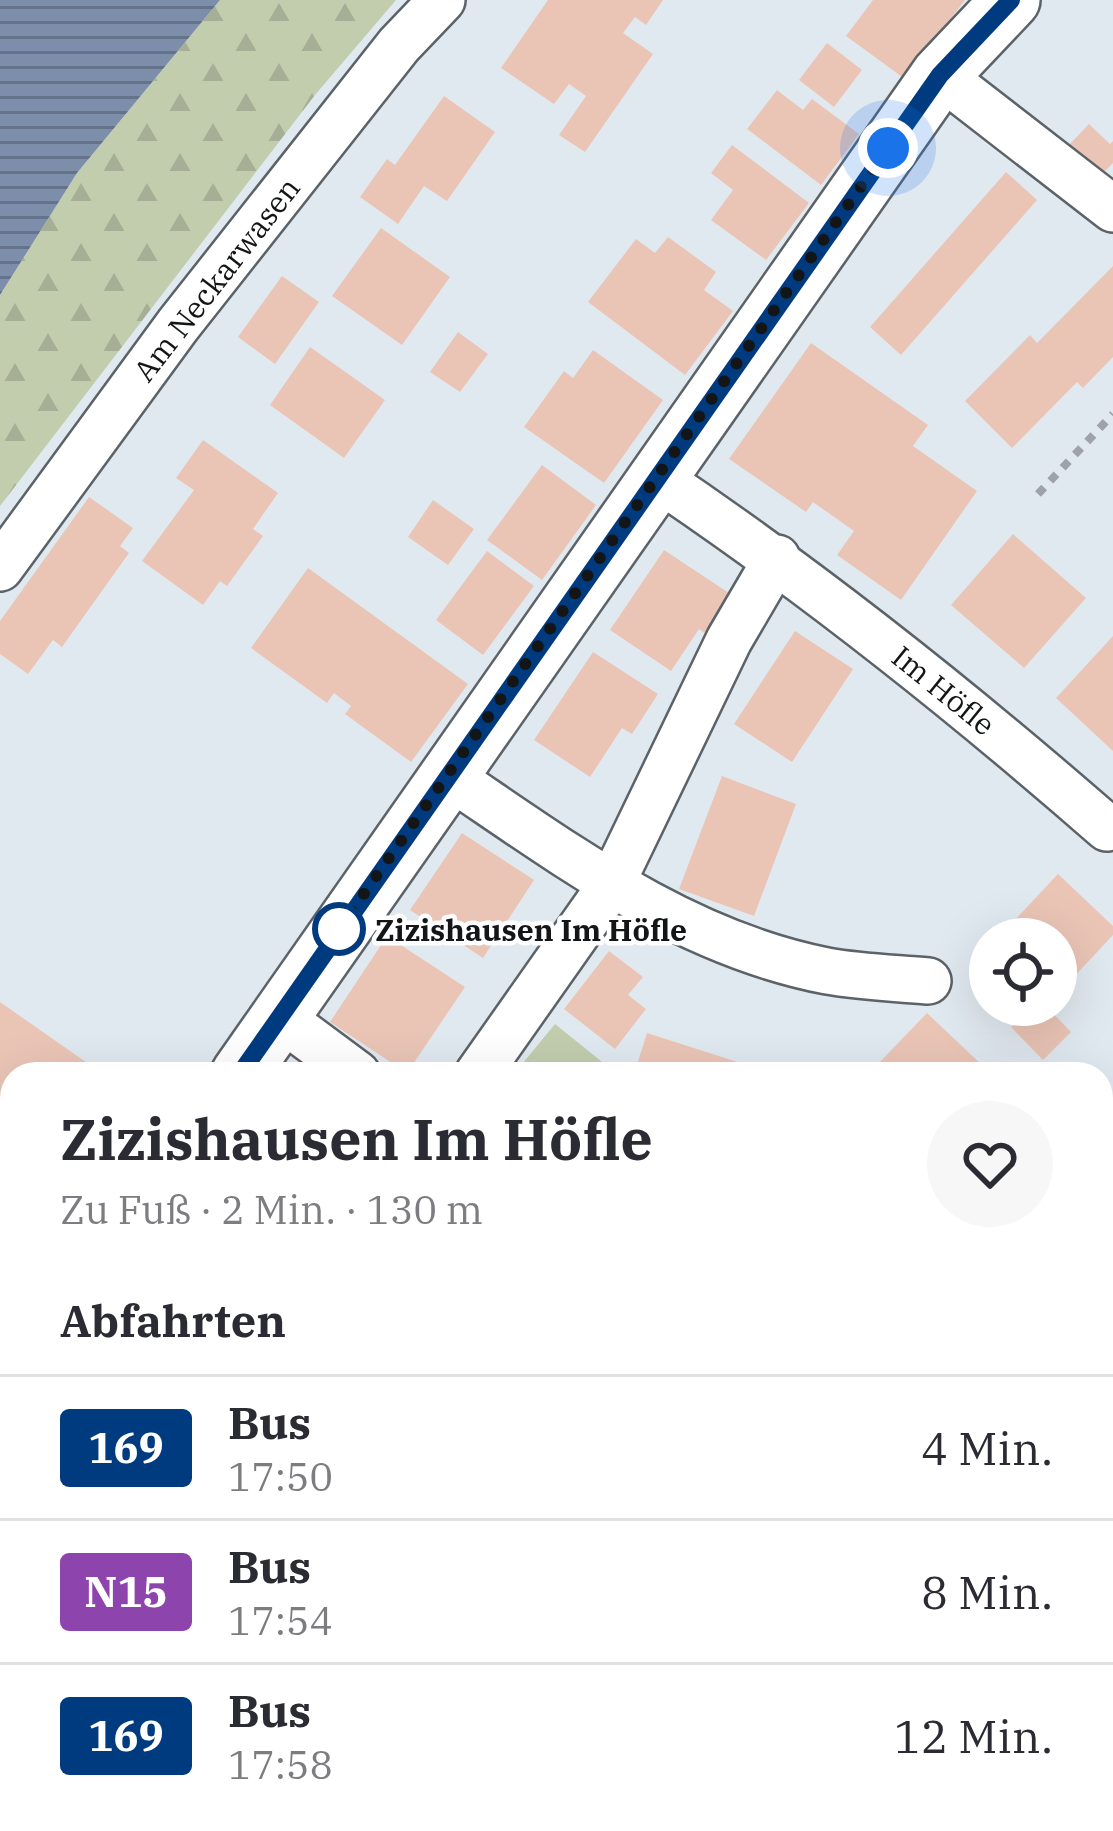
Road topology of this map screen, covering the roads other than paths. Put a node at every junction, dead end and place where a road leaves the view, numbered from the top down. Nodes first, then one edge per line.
1 (442, 0) edge
2 (1011, 0) edge
3 (940, 75) junction
4 (1113, 209) edge
5 (656, 477) junction
6 (777, 558) junction
7 (0, 568) edge
8 (446, 774) junction
9 (1107, 829) dead end
10 (610, 885) junction
11 (928, 981) dead end
12 (280, 1017) junction
13 (248, 1062) edge
14 (341, 1062) edge
15 (486, 1062) edge

1 - 7 street, Am Neckarwasen
2 - 3 street
3 - 4 street
3 - 5 street
5 - 6 street, Im Höfle
5 - 8 street
6 - 9 street, Im Höfle
6 - 10 street
8 - 10 street
8 - 12 street
10 - 11 street
10 - 15 street
12 - 13 street
12 - 14 street

